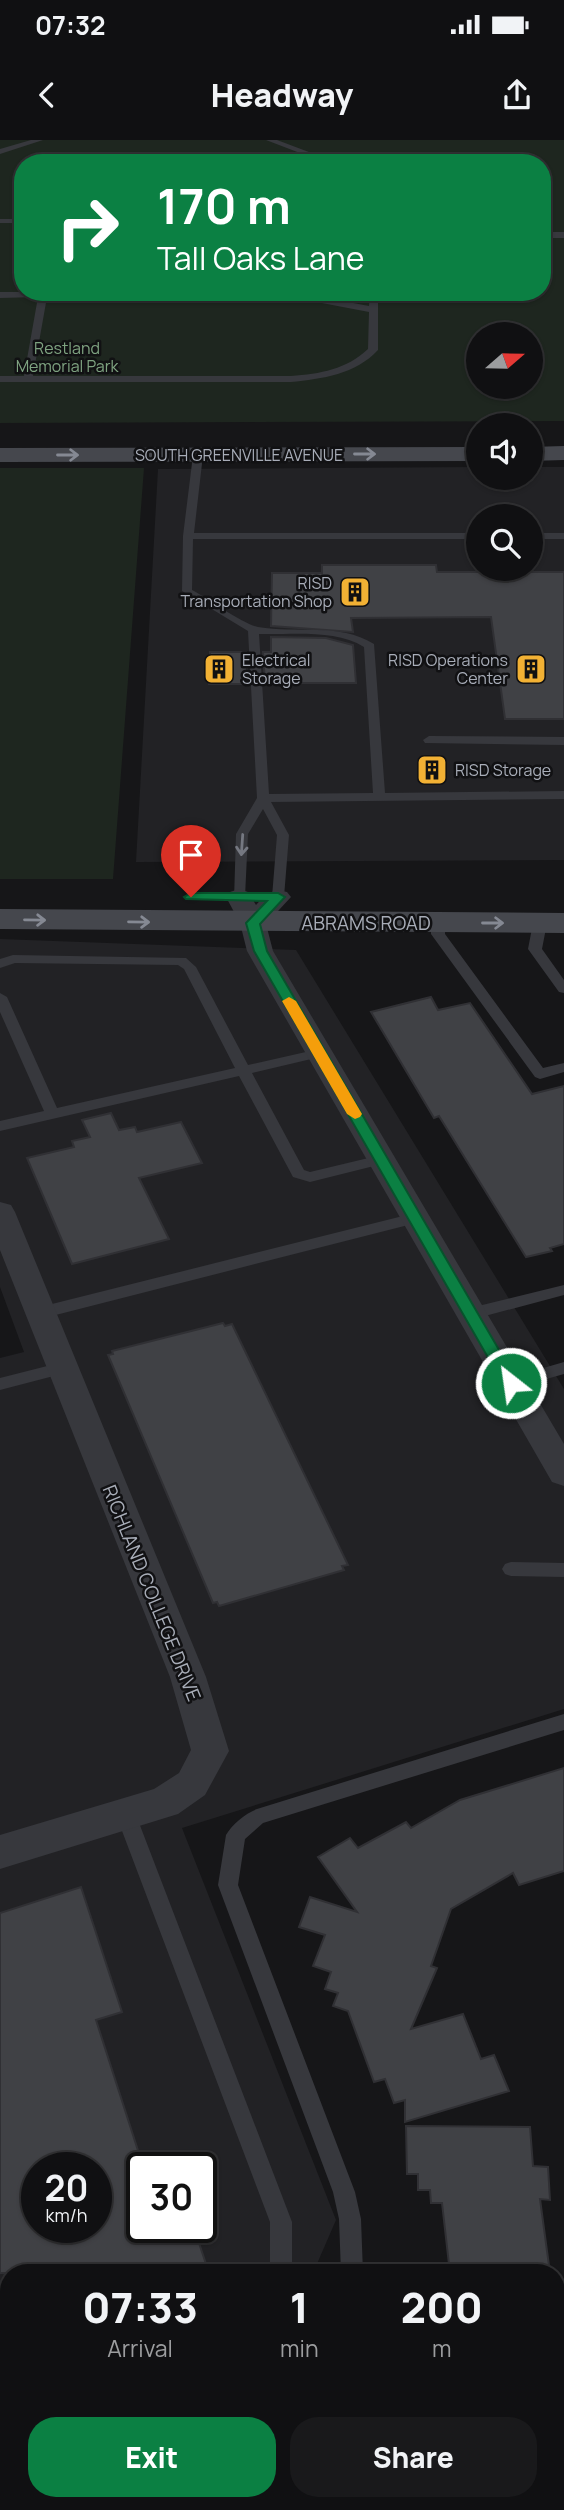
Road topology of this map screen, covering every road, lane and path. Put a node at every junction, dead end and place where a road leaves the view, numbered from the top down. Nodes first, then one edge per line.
1 (39, 140) edge
2 (270, 140) edge
3 (16, 143) edge
4 (0, 152) edge
5 (309, 154) edge
6 (42, 301) edge
7 (328, 301) edge
8 (374, 301) edge
9 (374, 310) junction
10 (0, 379) edge
11 (28, 379) junction
12 (466, 434) edge
13 (543, 434) edge
14 (564, 434) edge
15 (0, 435) edge
16 (200, 445) junction
17 (564, 453) edge
18 (466, 454) edge
19 (543, 454) edge
20 (0, 455) edge
21 (188, 536) junction
22 (466, 536) edge
23 (543, 536) edge
24 (564, 536) edge
25 (253, 630) junction
26 (429, 740) dead end
27 (564, 741) edge
28 (564, 795) edge
29 (379, 797) junction
30 (263, 798) junction
31 (0, 895) edge
32 (278, 897) junction
33 (564, 897) edge
34 (246, 910) junction
35 (0, 919) edge
36 (438, 923) junction
37 (552, 923) edge
38 (0, 964) edge
39 (564, 989) edge
40 (0, 997) edge
41 (319, 1053) junction
42 (564, 1067) edge
43 (244, 1070) junction
44 (52, 1114) junction
45 (0, 1126) edge
46 (381, 1160) junction
47 (0, 1212) edge
48 (415, 1218) junction
49 (8, 1252) edge
50 (564, 1290) edge
51 (40, 1313) junction
52 (470, 1314) junction
53 (62, 1368) junction
54 (564, 1368) edge
55 (511, 1383) junction
56 (0, 1384) edge
57 (564, 1473) edge
58 (511, 1569) dead end
59 (564, 1570) edge
60 (564, 1723) edge
61 (126, 1815) junction
62 (0, 1852) edge
63 (281, 2264) edge
64 (352, 2264) edge

1 - 3 lane
2 - 5 lane
3 - 4 lane
6 - 11 lane
7 - 9 lane
8 - 9 lane
9 - 11 lane
10 - 11 lane
12 - 16 main road, SOUTH GREENVILLE AVENUE
13 - 14 main road
15 - 16 main road, SOUTH GREENVILLE AVENUE
16 -> 18 main road, SOUTH GREENVILLE AVENUE
20 -> 16 main road, SOUTH GREENVILLE AVENUE
16 - 21 lane
17 - 19 main road
21 - 22 lane
21 - 25 lane
23 - 24 lane
25 - 29 lane
25 - 30 lane
26 - 27 lane
28 - 29 lane
29 - 30 lane
30 - 32 lane
30 -> 34 lane
31 - 34 main road, ABRAMS ROAD
32 - 33 main road, ABRAMS ROAD
32 - 34 main road, ABRAMS ROAD
35 -> 34 main road, ABRAMS ROAD
34 - 36 main road, ABRAMS ROAD
34 - 41 street
36 -> 37 main road, ABRAMS ROAD
36 - 42 lane
37 - 39 lane
38 - 43 lane
40 - 44 lane
41 - 43 lane
41 - 46 street
43 - 44 lane
43 - 46 lane
44 - 45 lane
46 - 48 street
47 - 49 street, RICHLAND COLLEGE DRIVE
48 - 51 lane
48 - 52 street
49 - 51 street, RICHLAND COLLEGE DRIVE
50 - 52 lane
51 - 53 street, RICHLAND COLLEGE DRIVE
52 - 55 street
53 - 56 lane
53 - 61 street, RICHLAND COLLEGE DRIVE
54 - 55 lane
55 - 57 street
58 - 59 lane
60 - 64 lane
61 - 62 street, RICHLAND COLLEGE DRIVE
61 - 63 lane

